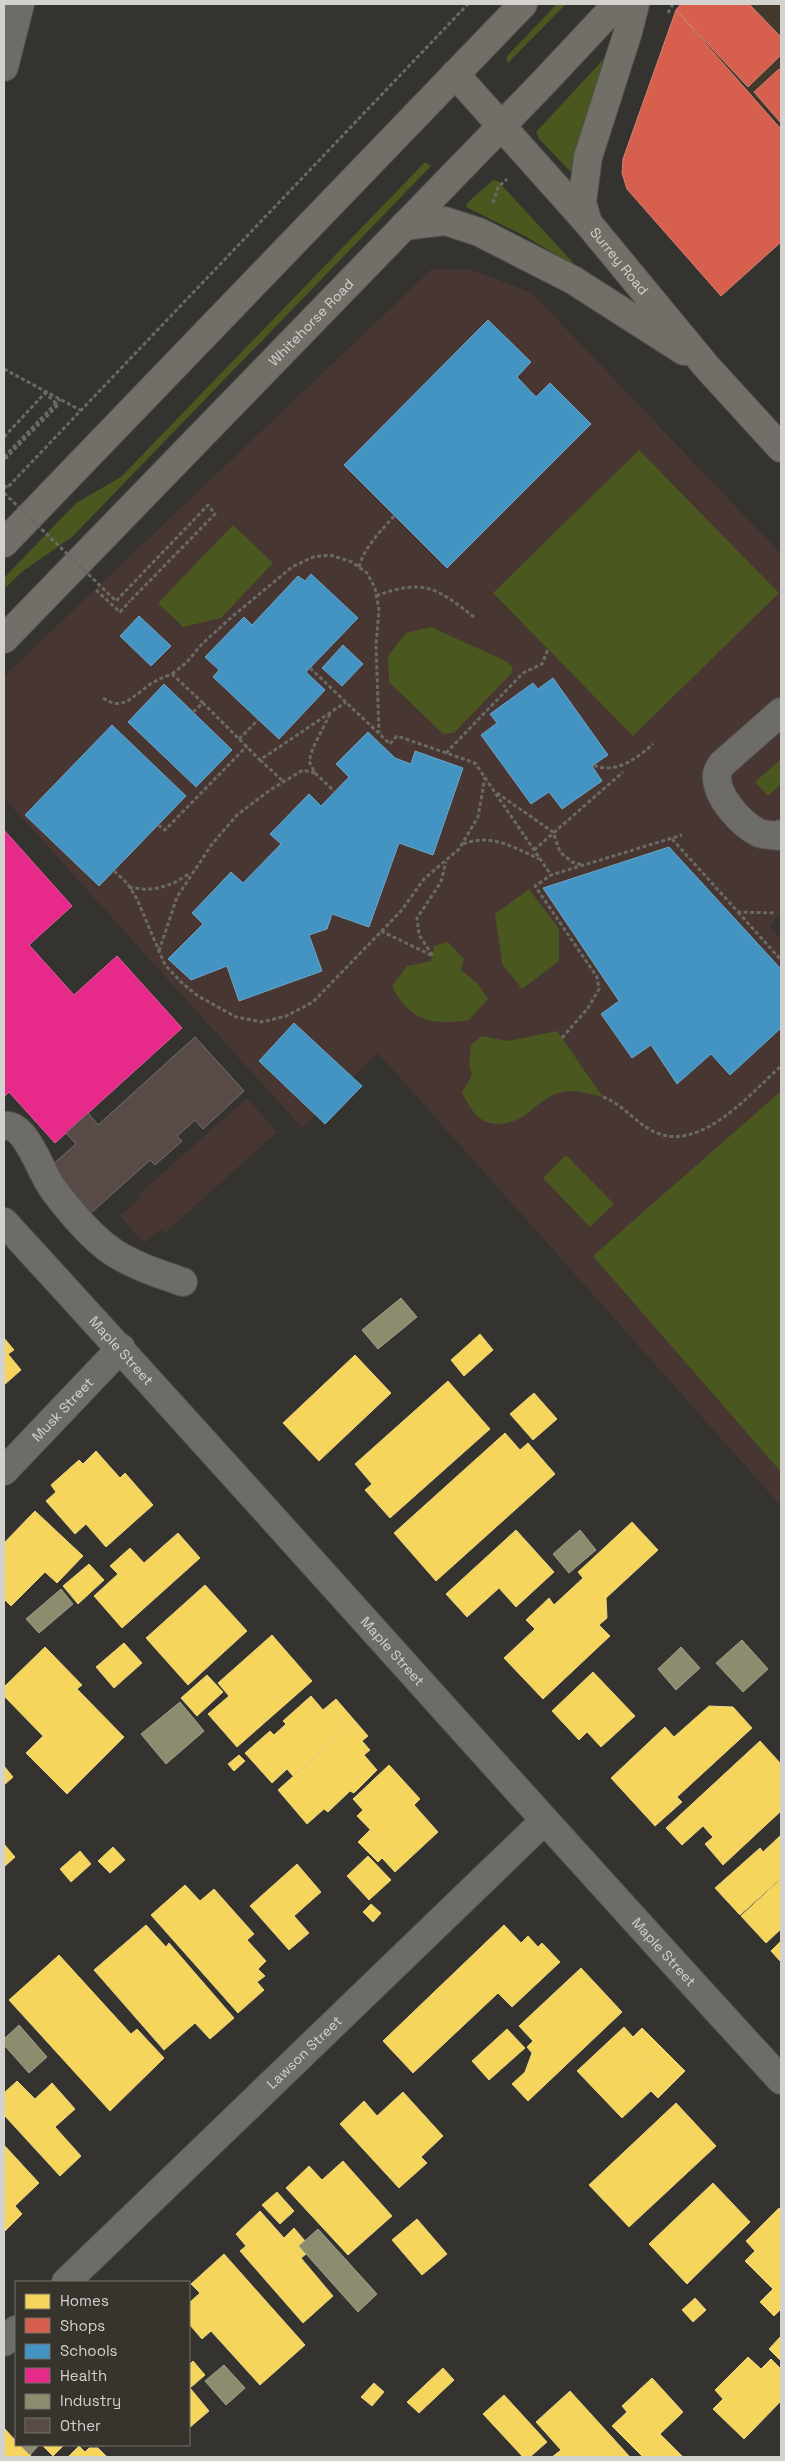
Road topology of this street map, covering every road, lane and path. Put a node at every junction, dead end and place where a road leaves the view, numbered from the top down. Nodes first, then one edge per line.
1 (20, 4) edge
2 (468, 4) edge
3 (523, 4) edge
4 (617, 4) edge
5 (635, 4) edge
6 (4, 68) edge
7 (455, 74) junction
8 (500, 126) junction
9 (588, 223) junction
10 (404, 226) junction
11 (706, 366) junction
12 (4, 369) edge
13 (60, 399) junction
14 (80, 410) junction
15 (4, 437) edge
16 (781, 448) edge
17 (4, 458) edge
18 (4, 485) edge
19 (4, 493) edge
20 (395, 515) dead end
21 (4, 543) edge
22 (359, 568) junction
23 (376, 596) junction
24 (107, 600) dead end
25 (474, 617) dead end
26 (4, 639) edge
27 (548, 649) dead end
28 (310, 668) dead end
29 (172, 674) junction
30 (103, 698) dead end
31 (346, 702) junction
32 (203, 703) junction
33 (193, 712) dead end
34 (331, 712) junction
35 (781, 712) edge
36 (258, 720) dead end
37 (379, 732) junction
38 (239, 739) junction
39 (653, 744) dead end
40 (247, 746) junction
41 (446, 753) junction
42 (260, 760) junction
43 (594, 765) dead end
44 (623, 772) dead end
45 (316, 773) junction
46 (485, 777) junction
47 (284, 782) junction
48 (335, 792) dead end
49 (494, 792) junction
50 (158, 825) dead end
51 (554, 832) junction
52 (781, 834) edge
53 (682, 835) dead end
54 (672, 838) junction
55 (462, 844) junction
56 (534, 850) junction
57 (540, 859) junction
58 (446, 861) junction
59 (584, 866) junction
60 (114, 871) dead end
61 (193, 871) junction
62 (551, 875) junction
63 (129, 887) junction
64 (738, 912) junction
65 (776, 913) dead end
66 (381, 931) junction
67 (160, 951) junction
68 (781, 960) edge
69 (562, 1038) dead end
70 (781, 1066) edge
71 (603, 1098) dead end
72 (4, 1126) edge
73 (4, 1222) edge
74 (184, 1282) dead end
75 (121, 1348) junction
76 (4, 1471) edge
77 (544, 1821) junction
78 (781, 2080) edge
79 (67, 2281) edge
80 (15, 2331) edge
81 (4, 2342) edge

1 - 6 street
2 - 14 path
3 - 7 main road
4 - 8 main road, Whitehorse Road
5 - 9 main road
7 - 8 main road, Surrey Road
7 - 21 main road
8 - 9 main road, Surrey Road
8 - 10 main road, Whitehorse Road
9 - 11 main road, Surrey Road
10 - 11 main road
10 - 26 main road, Whitehorse Road
11 - 16 main road, Surrey Road
12 - 13 path
13 - 14 path
13 - 17 path, bridge
14 - 18 path
15 - 17 path, bridge
19 - 24 path, bridge
20 - 22 path
22 - 23 path
22 - 29 path
23 - 25 path
23 - 37 path
27 - 41 path
28 - 31 path
29 - 30 path
29 - 32 path
31 - 34 path
31 - 37 path
32 - 33 path
32 - 38 path
34 - 42 path
34 - 45 path
35 - 52 street
36 - 38 path
37 - 41 path
38 - 40 path
39 - 43 path
40 - 42 path
40 - 50 path
41 - 46 path
42 - 47 path
44 - 51 path
45 - 47 path
45 - 48 path
46 - 49 path
46 - 55 path
47 - 61 path
49 - 51 path
49 - 56 path
51 - 56 path
51 - 59 path
53 - 54 path
54 - 59 path
54 - 64 path
55 - 57 path
55 - 58 path
56 - 57 path
57 - 62 path
58 - 66 path
58 - 66 path
59 - 62 path
60 - 63 path
61 - 63 path
61 - 67 path
62 - 69 path
63 - 67 path
64 - 65 path
64 - 68 path
66 - 67 path
70 - 71 path
72 - 74 street
73 - 75 street, Maple Street
75 - 76 street, Musk Street
75 - 77 street, Maple Street
77 - 78 street, Maple Street
77 - 79 street, Lawson Street
80 - 81 street

